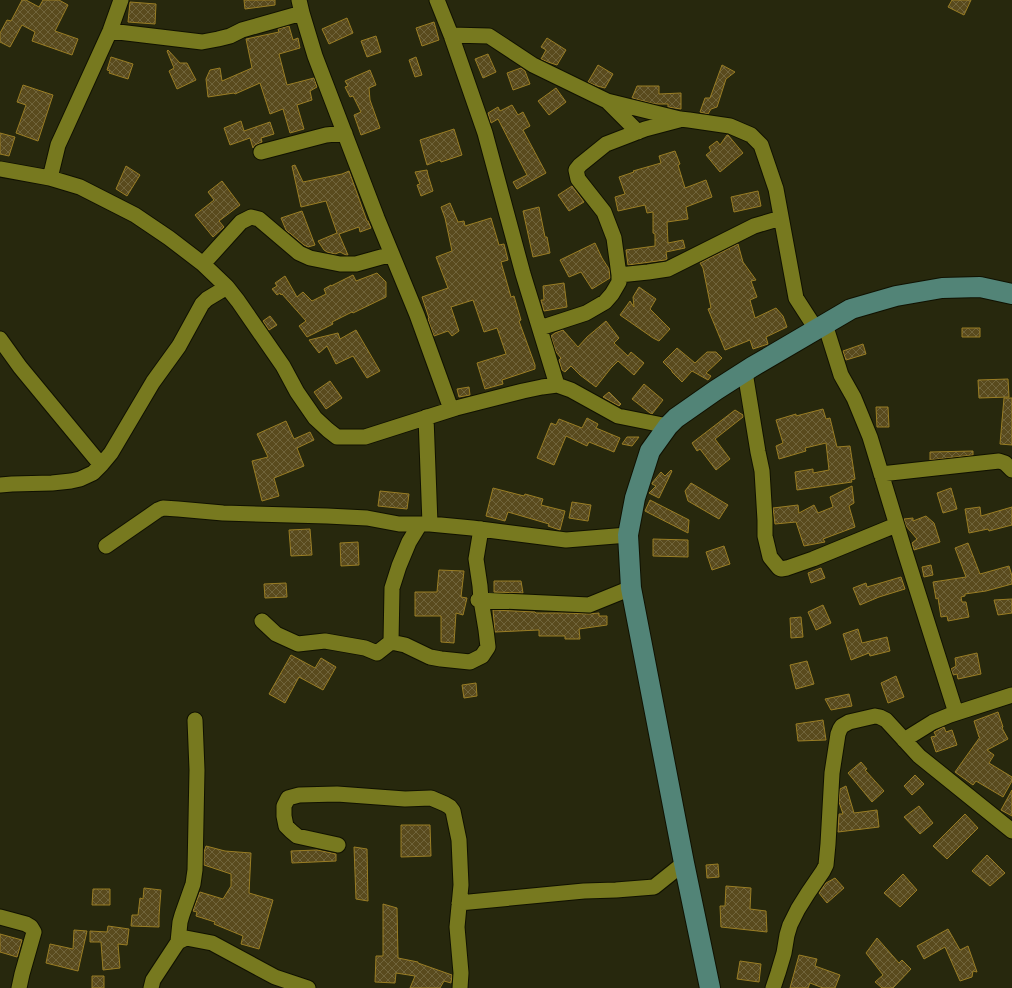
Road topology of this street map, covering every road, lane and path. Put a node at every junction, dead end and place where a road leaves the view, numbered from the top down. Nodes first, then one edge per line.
1 (122, 0) edge
2 (437, 0) edge
3 (300, 7) edge
4 (110, 31) junction
5 (451, 35) junction
6 (607, 101) junction
7 (680, 119) junction
8 (638, 132) junction
9 (345, 133) junction
10 (261, 152) dead end
11 (0, 169) edge
12 (50, 178) junction
13 (781, 218) junction
14 (392, 254) junction
15 (202, 264) junction
16 (619, 275) junction
17 (227, 287) junction
18 (1012, 294) edge
19 (820, 327) junction
20 (540, 328) junction
21 (0, 339) edge
22 (745, 372) junction
23 (557, 385) junction
24 (451, 409) junction
25 (426, 417) junction
26 (668, 426) junction
27 (102, 465) junction
28 (1012, 470) edge
29 (881, 474) junction
30 (0, 485) edge
31 (425, 524) junction
32 (896, 525) junction
33 (481, 529) junction
34 (628, 535) junction
35 (106, 546) dead end
36 (631, 588) junction
37 (479, 600) junction
38 (262, 621) dead end
39 (391, 642) junction
40 (1011, 696) edge
41 (956, 713) junction
42 (195, 720) dead end
43 (904, 740) junction
44 (1012, 831) edge
45 (338, 845) dead end
46 (684, 863) junction
47 (459, 903) junction
48 (0, 917) edge
49 (178, 942) junction
50 (713, 986) edge
51 (19, 988) edge
52 (151, 988) edge
53 (308, 988) edge
54 (460, 988) edge
55 (773, 988) edge

1 - 4 street
2 - 5 street
3 - 4 street
3 - 9 street
4 - 12 street
5 - 6 street
5 - 20 street
6 - 7 street
6 - 8 street
7 - 8 street
7 - 13 street
8 - 16 street
9 - 10 street
9 - 14 street
11 - 12 street
12 - 15 street
13 - 16 street
13 - 19 street
14 - 15 street
14 - 24 street
15 - 17 street
16 - 20 street
17 - 25 street
17 - 27 street
18 - 19 main road
19 - 22 main road
19 - 29 street
20 - 23 street
21 - 27 street
22 - 26 main road
22 - 32 street
23 - 24 street
23 - 26 street
24 - 25 street
25 - 31 street
26 - 34 main road
27 - 30 street
28 - 29 street
29 - 32 street
31 - 33 street
31 - 35 street
31 - 39 street
32 - 41 street
33 - 34 street
33 - 37 street
34 - 36 main road
36 - 37 street
36 - 46 main road
37 - 39 street
38 - 39 street
40 - 41 street
41 - 43 street
42 - 49 street
43 - 44 street
43 - 55 street
45 - 47 street
46 - 47 street
46 - 50 main road
47 - 54 street
48 - 51 street
49 - 52 street
49 - 53 street

